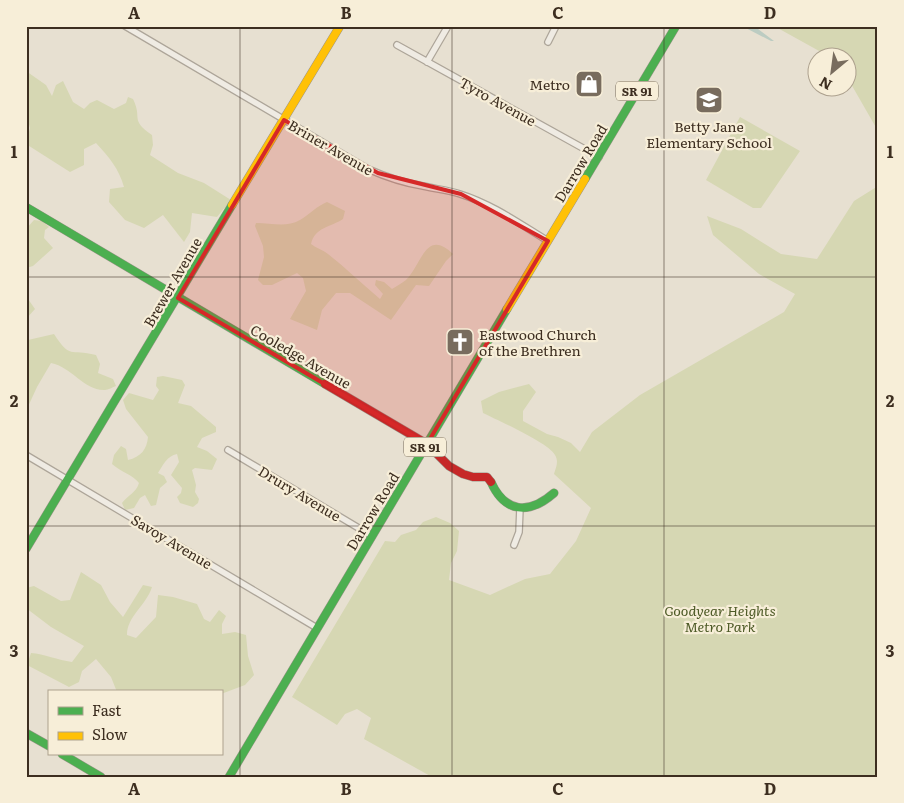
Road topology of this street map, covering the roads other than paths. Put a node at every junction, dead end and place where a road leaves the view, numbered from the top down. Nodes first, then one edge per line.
1 (125, 26) edge
2 (340, 26) edge
3 (448, 26) edge
4 (556, 26) edge
5 (676, 26) edge
6 (548, 42) dead end
7 (397, 45) dead end
8 (427, 62) junction
9 (284, 120) junction
10 (599, 157) junction
11 (26, 207) edge
12 (548, 241) junction
13 (178, 298) junction
14 (426, 444) junction
15 (228, 450) dead end
16 (26, 455) edge
17 (68, 480) junction
18 (554, 493) dead end
19 (520, 508) junction
20 (372, 536) junction
21 (514, 545) dead end
22 (26, 549) edge
23 (317, 628) junction
24 (26, 733) edge
25 (48, 745) edge
26 (65, 756) edge
27 (101, 777) edge
28 (228, 777) edge

1 - 9 street, Briner Avenue
2 - 9 street, Brewer Avenue
3 - 8 street
4 - 6 street
5 - 10 street, Darrow Road / SR 91
7 - 8 street, Tyro Avenue
8 - 10 street, Tyro Avenue
9 - 12 street, Briner Avenue
9 - 13 street, Brewer Avenue
10 - 12 street, Darrow Road / SR 91
11 - 13 street, Cooledge Avenue
12 - 14 street, Darrow Road / SR 91
13 - 14 street, Cooledge Avenue
13 - 17 street, Brewer Avenue
14 - 19 street, Cooledge Avenue
14 - 20 street, Darrow Road / SR 91
15 - 20 street, Drury Avenue
16 - 17 street, Savoy Avenue
17 - 22 street, Brewer Avenue
17 - 23 street, Savoy Avenue
18 - 19 street
19 - 21 street
20 - 23 street, Darrow Road / SR 91
23 - 28 street, Darrow Road / SR 91
24 - 25 street
26 - 27 street

